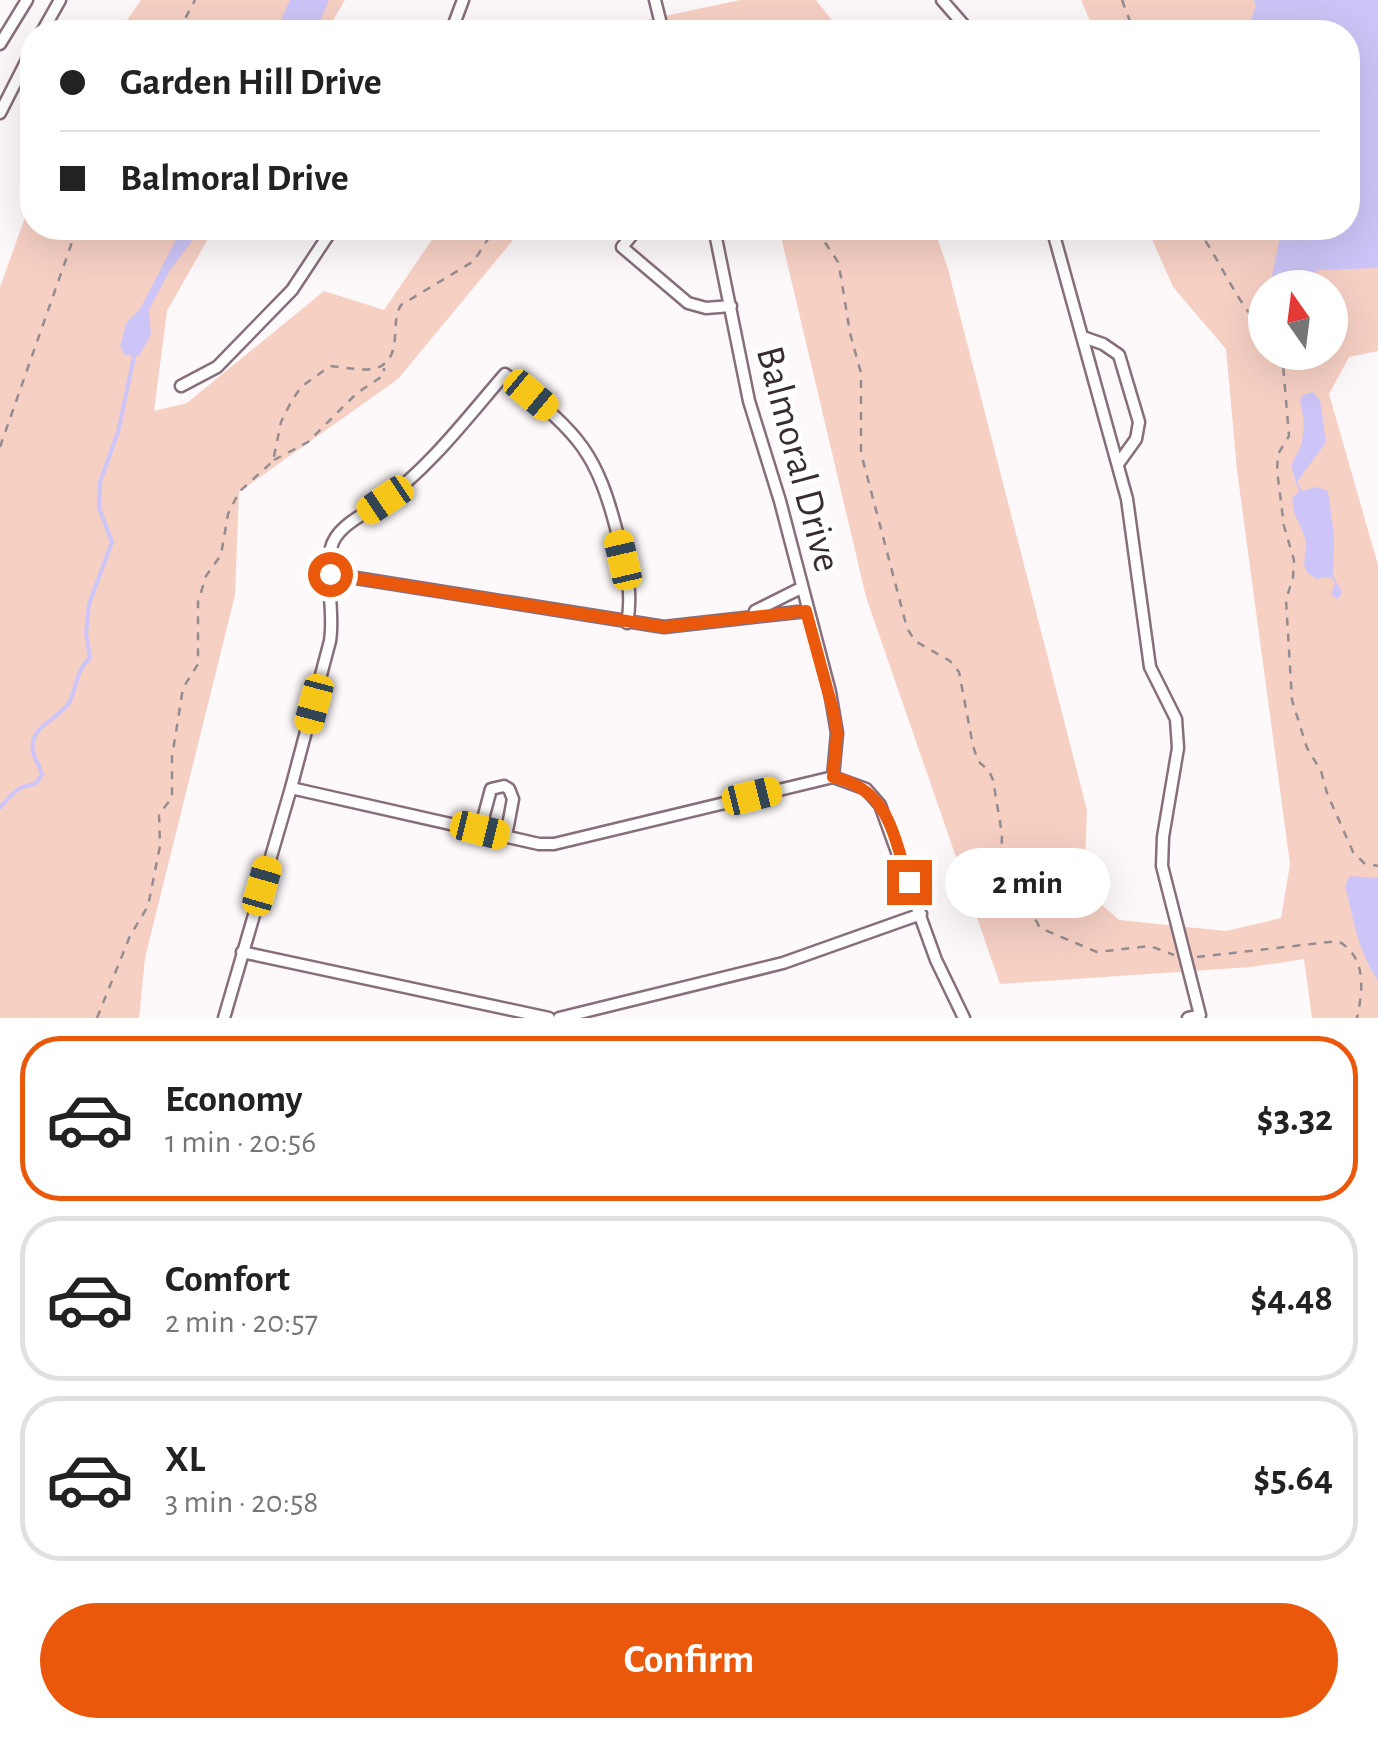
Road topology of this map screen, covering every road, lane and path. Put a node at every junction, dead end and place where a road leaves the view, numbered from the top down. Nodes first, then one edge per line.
1 (27, 0) edge
2 (942, 0) edge
3 (960, 20) edge
4 (0, 44) edge
5 (20, 74) edge
6 (0, 113) edge
7 (73, 240) edge
8 (324, 240) edge
9 (487, 240) edge
10 (628, 240) edge
11 (717, 240) edge
12 (823, 240) edge
13 (1055, 240) edge
14 (1206, 240) edge
15 (731, 306) junction
16 (1248, 311) edge
17 (1083, 337) junction
18 (384, 365) junction
19 (1284, 370) edge
20 (181, 386) dead end
21 (0, 447) edge
22 (273, 460) junction
23 (1118, 464) junction
24 (330, 574) junction
25 (801, 588) junction
26 (806, 611) junction
27 (745, 616) junction
28 (627, 623) junction
29 (833, 777) junction
30 (291, 788) junction
31 (480, 830) junction
32 (506, 836) junction
33 (1378, 866) edge
34 (920, 914) junction
35 (242, 952) junction
36 (1185, 958) junction
37 (1194, 1016) edge
38 (97, 1018) edge
39 (224, 1018) edge
40 (549, 1018) edge
41 (560, 1018) edge
42 (964, 1018) edge
43 (1357, 1018) edge

1 - 4 street
2 - 3 street
5 - 6 street
7 - 21 path
8 - 20 street
9 - 18 path
10 - 15 street
11 - 15 street, Balmoral Drive
12 - 36 path
13 - 17 street
14 - 16 path
15 - 25 street, Balmoral Drive
17 - 23 street
17 - 23 street
18 - 22 path
18 - 22 path
19 - 33 path
22 - 38 path
23 - 36 street
24 - 28 street
24 - 28 street
24 - 30 street
25 - 26 street, Balmoral Drive
25 - 27 street
26 - 27 street
26 - 29 street, Balmoral Drive
27 - 28 street
29 - 32 street
29 - 34 street
30 - 31 street
30 - 35 street
31 - 32 street
31 - 32 street
34 - 41 street
34 - 42 street
35 - 39 street
35 - 40 street
36 - 37 street
36 - 43 path

